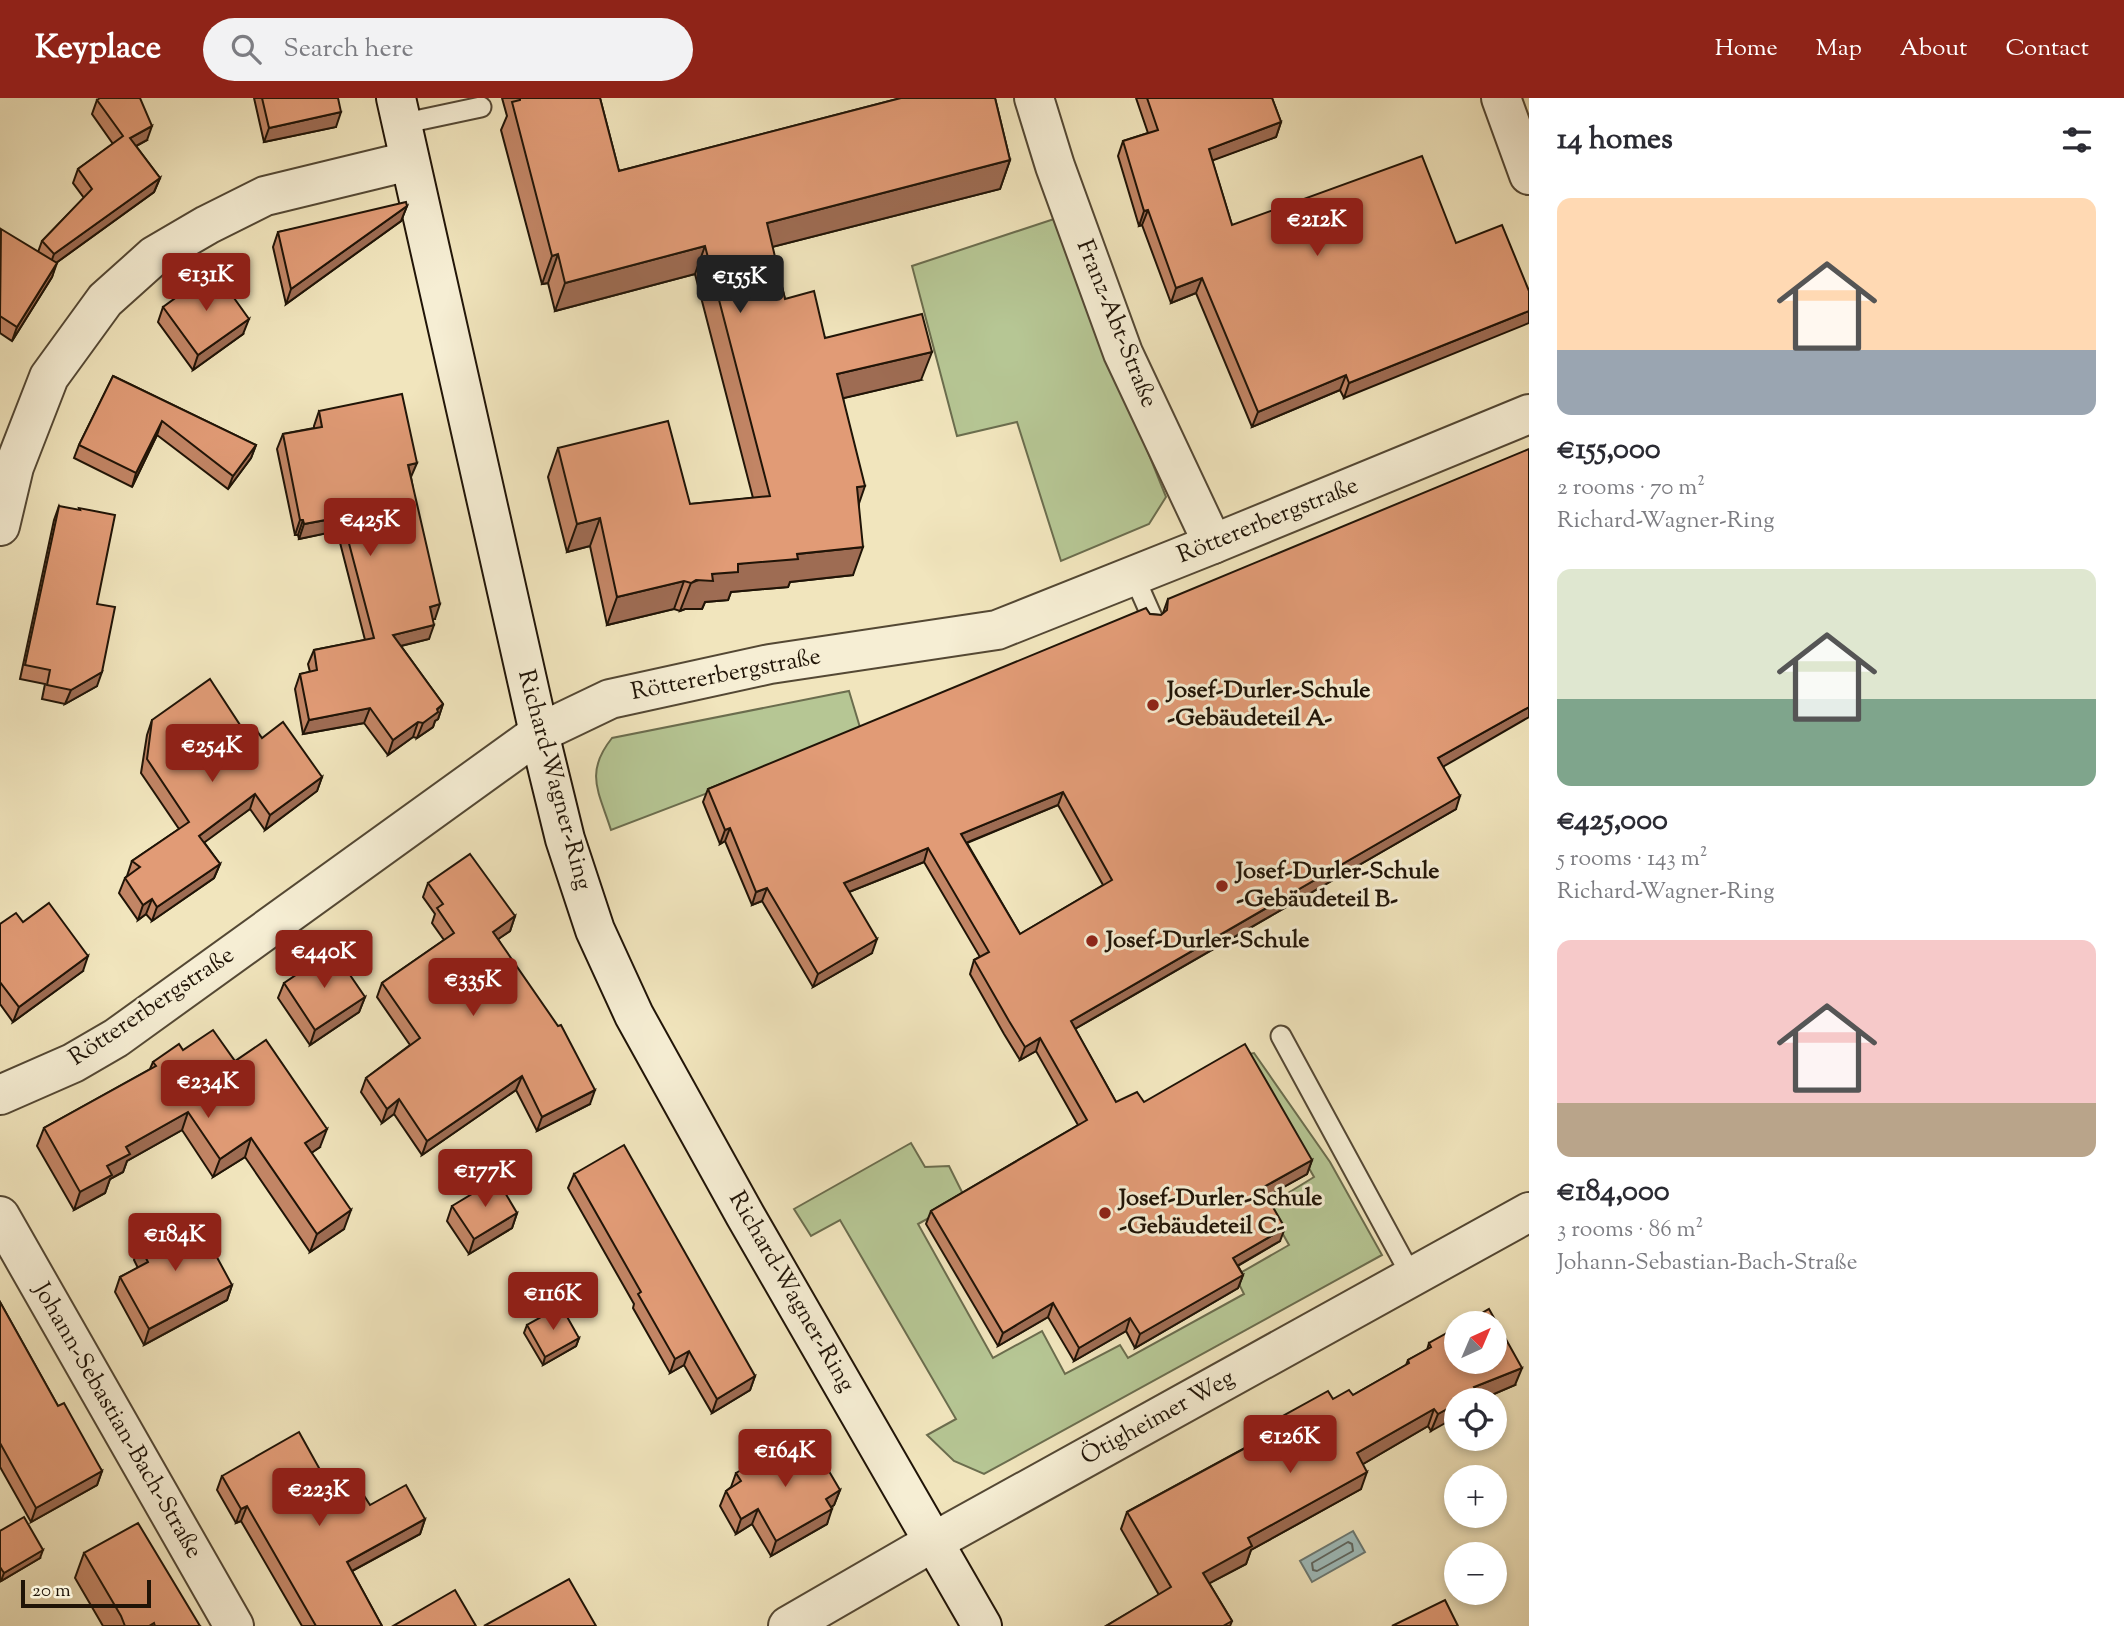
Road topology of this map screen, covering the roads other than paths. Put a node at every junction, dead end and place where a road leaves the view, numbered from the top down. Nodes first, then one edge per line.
1 (1034, 98) edge
2 (1501, 98) edge
3 (481, 107) dead end
4 (399, 111) edge
5 (409, 161) junction
6 (1529, 175) edge
7 (1529, 414) edge
8 (0, 526) edge
9 (1213, 544) junction
10 (1133, 574) junction
11 (1152, 617) edge
12 (539, 733) junction
13 (1281, 1036) dead end
14 (0, 1095) edge
15 (1529, 1212) edge
16 (0, 1216) edge
17 (1412, 1277) junction
18 (935, 1541) junction
19 (234, 1626) edge
20 (788, 1626) edge
21 (982, 1626) edge

1 - 9 street, Franz-Abt-Straße
2 - 6 street
3 - 4 lane
4 - 5 street, Richard-Wagner-Ring
5 - 8 street
5 - 12 street, Richard-Wagner-Ring
7 - 9 street, Röttererbergstraße
9 - 10 street, Röttererbergstraße
10 - 11 lane
10 - 12 street, Röttererbergstraße
12 - 14 street, Röttererbergstraße
12 - 18 street, Richard-Wagner-Ring
13 - 17 lane
15 - 17 street, Ötigheimer Weg
16 - 19 street, Johann-Sebastian-Bach-Straße
17 - 18 street, Ötigheimer Weg
18 - 20 street, Ötigheimer Weg
18 - 21 street, Richard-Wagner-Ring

